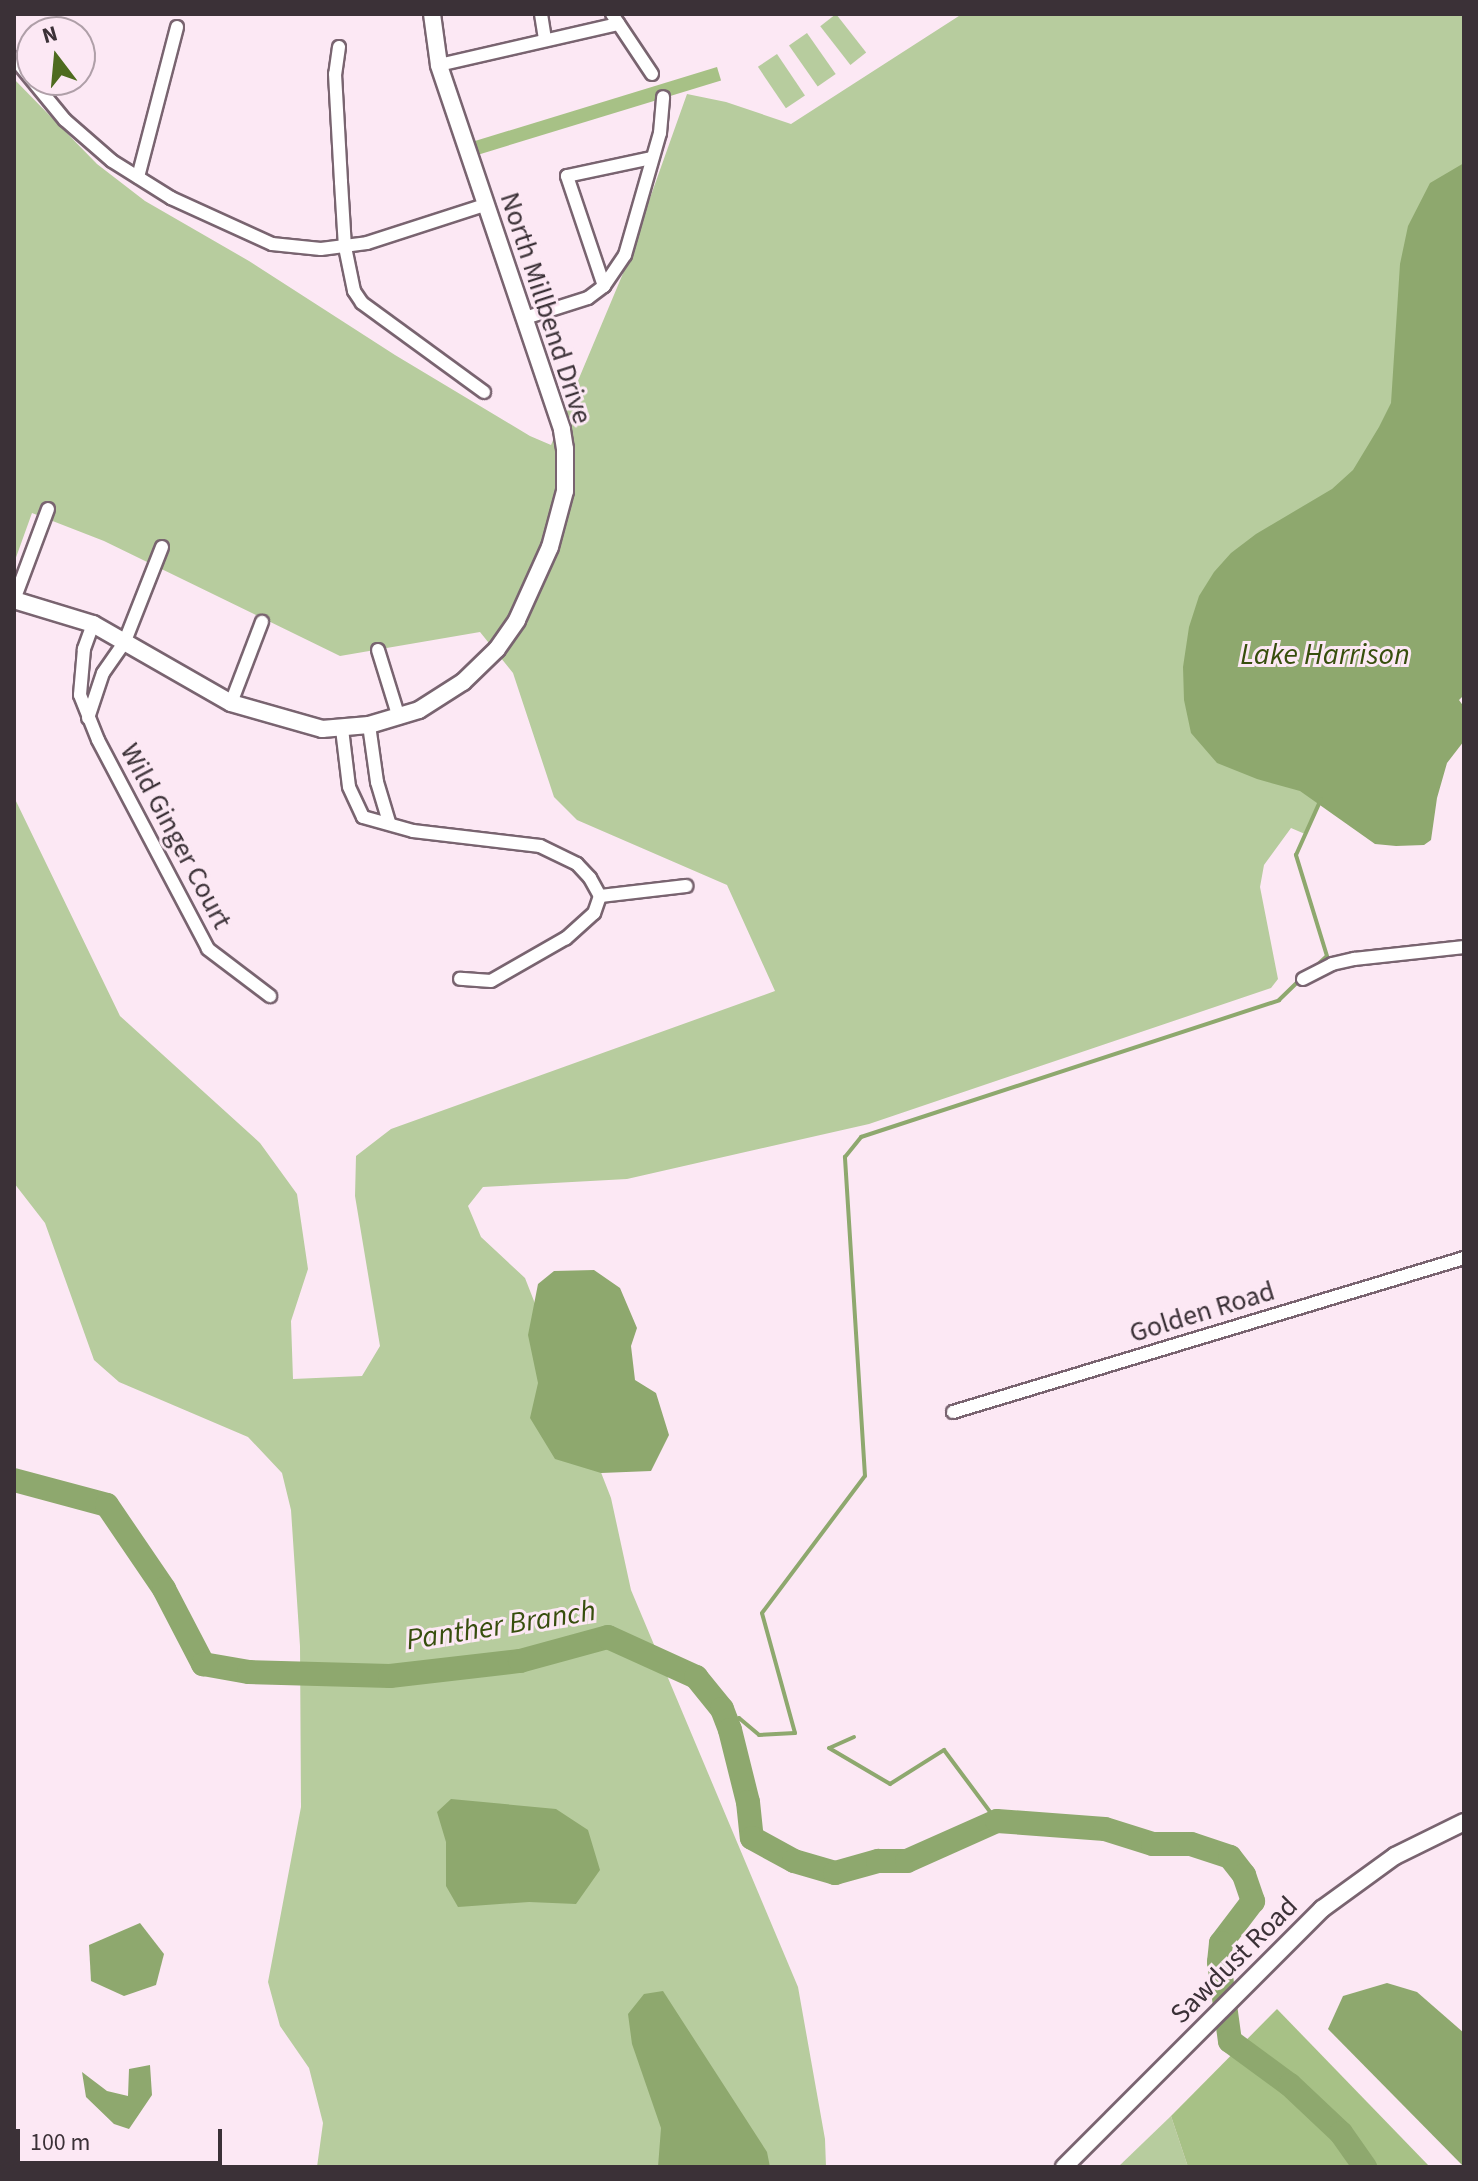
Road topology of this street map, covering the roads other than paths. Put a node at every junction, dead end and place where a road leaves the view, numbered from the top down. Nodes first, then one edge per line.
1 (432, 14) edge
2 (541, 14) edge
3 (615, 19) edge
4 (177, 27) dead end
5 (545, 40) junction
6 (339, 47) dead end
7 (14, 58) edge
8 (439, 65) junction
9 (652, 74) dead end
10 (663, 97) dead end
11 (652, 158) junction
12 (138, 177) junction
13 (485, 205) junction
14 (345, 247) junction
15 (604, 286) junction
16 (525, 318) junction
17 (484, 392) dead end
18 (48, 509) dead end
19 (162, 547) dead end
20 (14, 600) edge
21 (262, 622) dead end
22 (93, 624) junction
23 (125, 641) junction
24 (378, 650) dead end
25 (231, 703) junction
26 (88, 718) junction
27 (399, 718) junction
28 (369, 725) junction
29 (342, 729) junction
30 (389, 822) junction
31 (686, 886) dead end
32 (600, 896) junction
33 (1464, 947) edge
34 (460, 979) dead end
35 (1303, 979) dead end
36 (270, 996) dead end
37 (1464, 1258) edge
38 (953, 1412) dead end
39 (1464, 1822) edge
40 (1064, 2167) edge

1 - 8 street, North Millbend Drive
2 - 5 street
3 - 5 street
3 - 9 street
4 - 12 street
5 - 8 street
6 - 14 street
7 - 12 street
8 - 13 street, North Millbend Drive
10 - 11 street
11 - 15 street
11 - 15 street
12 - 14 street
13 - 14 street
13 - 16 street, North Millbend Drive
14 - 17 street
15 - 16 street
16 - 27 street, North Millbend Drive
18 - 20 street
19 - 23 street
20 - 22 street, North Millbend Drive
21 - 25 street
22 - 23 street, North Millbend Drive
22 - 26 street, Wild Ginger Court
23 - 25 street, North Millbend Drive
23 - 26 street
24 - 27 street
25 - 29 street, North Millbend Drive
26 - 36 street, Wild Ginger Court
27 - 28 street, North Millbend Drive
28 - 29 street, North Millbend Drive
28 - 30 street
29 - 30 street
30 - 32 street
31 - 32 street
32 - 34 street
33 - 35 street
37 - 38 street, Golden Road
39 - 40 street, Sawdust Road

